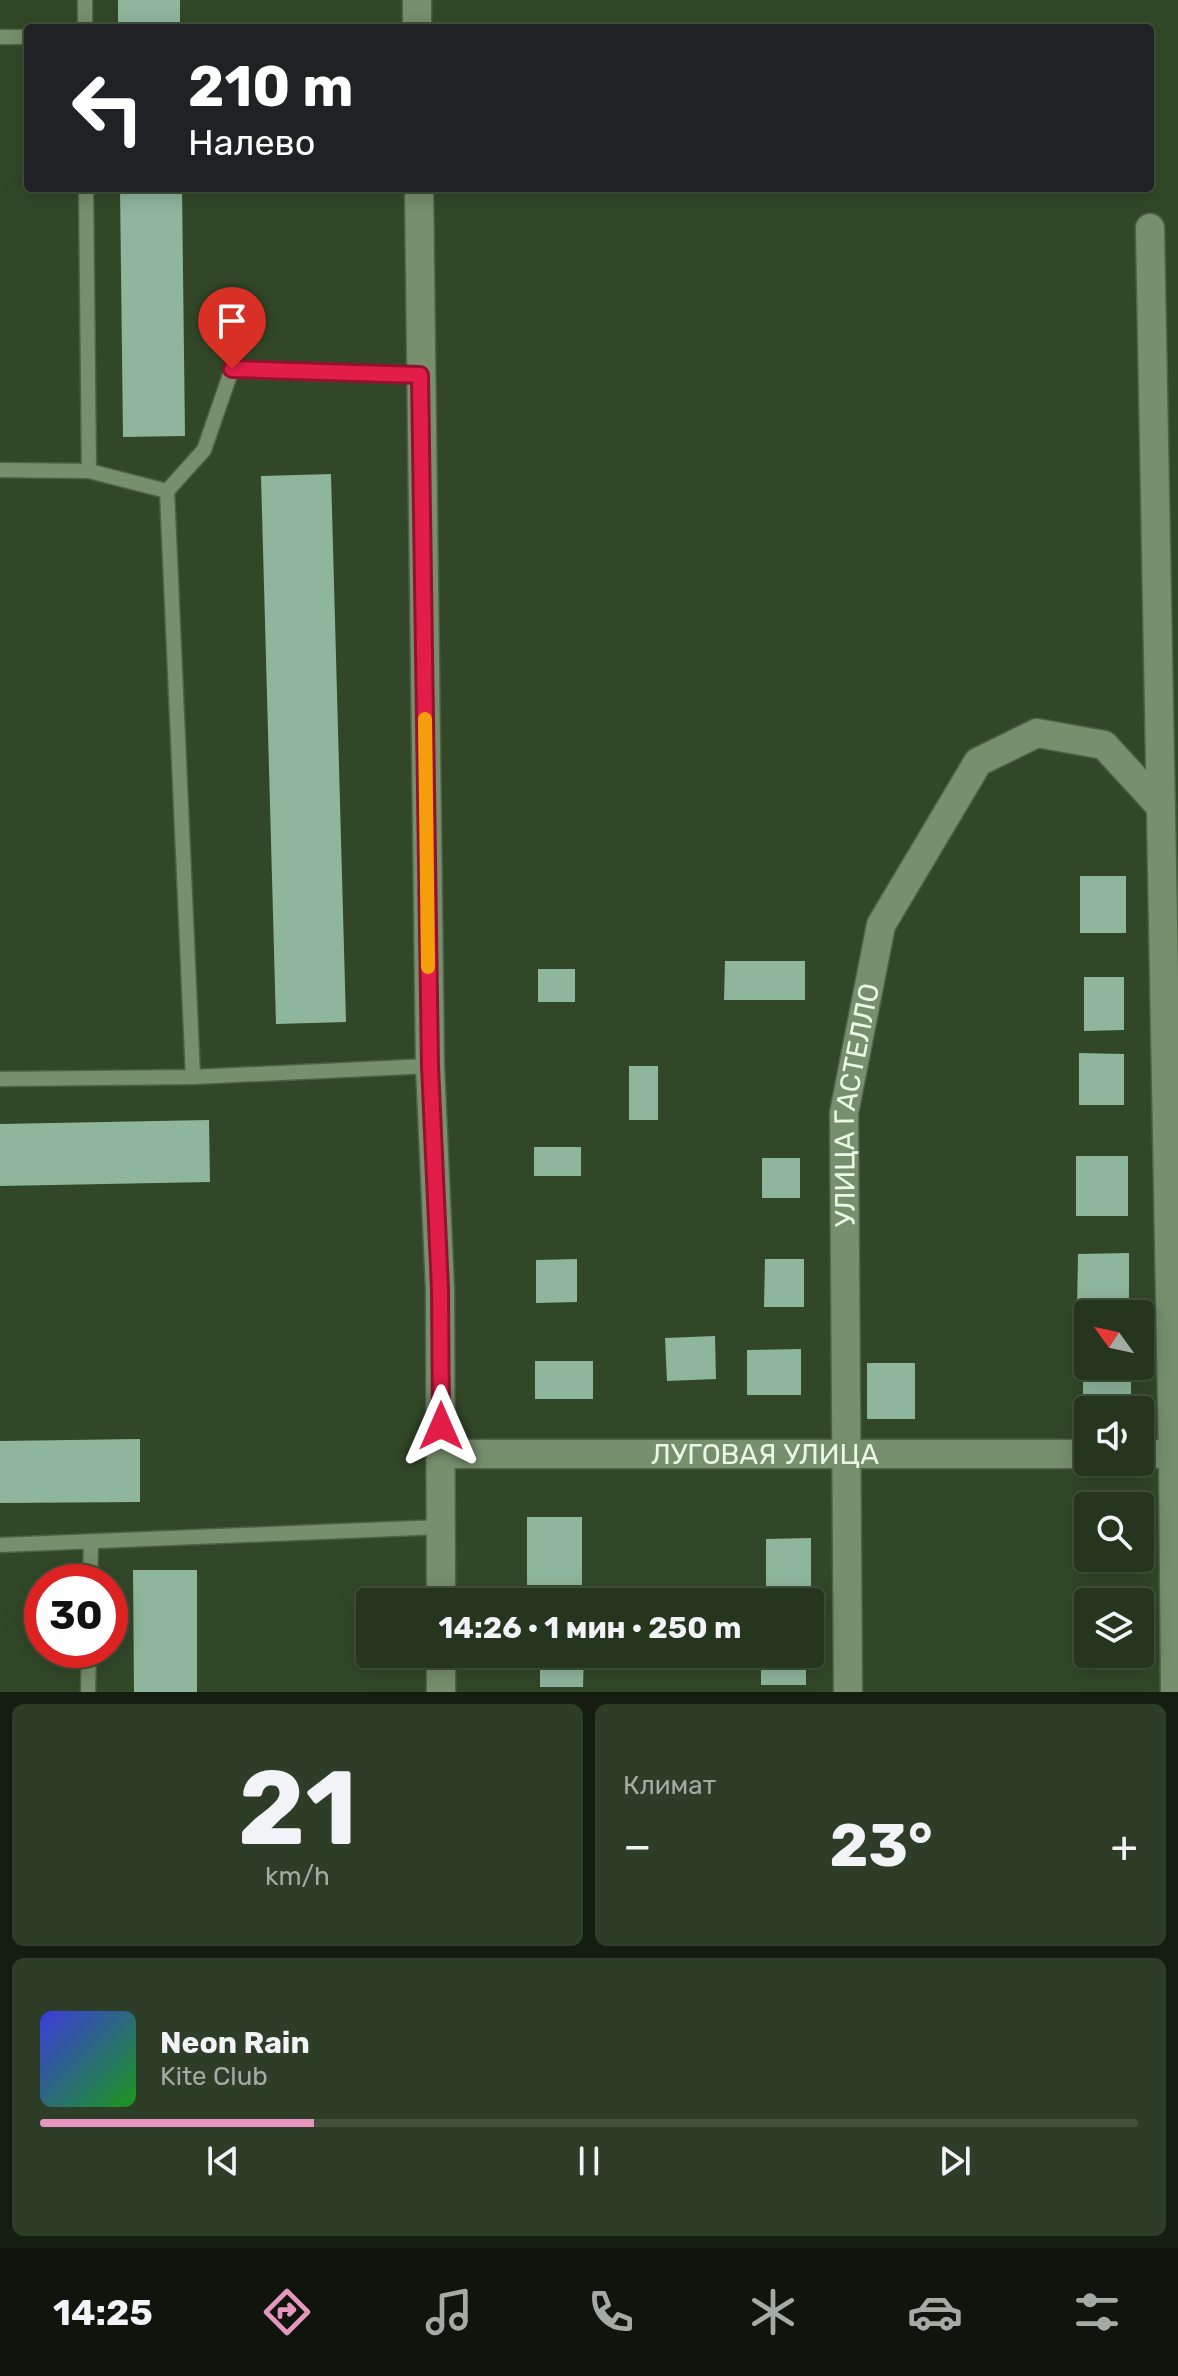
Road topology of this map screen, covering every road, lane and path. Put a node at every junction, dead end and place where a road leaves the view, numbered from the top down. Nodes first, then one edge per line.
1 (85, 0) edge
2 (417, 0) edge
3 (85, 24) edge
4 (417, 24) edge
5 (0, 37) edge
6 (24, 37) edge
7 (86, 192) edge
8 (419, 192) edge
9 (1150, 228) dead end
10 (420, 375) junction
11 (0, 470) edge
12 (89, 471) junction
13 (167, 491) junction
14 (1161, 807) junction
15 (430, 1066) junction
16 (193, 1077) junction
17 (0, 1079) edge
18 (441, 1454) junction
19 (848, 1454) junction
20 (1074, 1454) edge
21 (1154, 1454) edge
22 (1175, 1454) edge
23 (441, 1527) junction
24 (91, 1542) junction
25 (0, 1545) edge
26 (90, 1564) edge
27 (441, 1588) edge
28 (89, 1668) edge
29 (441, 1668) edge
30 (88, 1692) edge
31 (441, 1692) edge
32 (848, 1692) edge
33 (1175, 1692) edge

1 - 3 lane
2 - 4 street
5 - 6 lane
7 - 12 lane
8 - 10 street
9 - 14 street
10 - 13 lane
10 - 15 street
11 - 12 lane
12 - 13 lane
13 - 16 lane
14 - 19 street, УЛИЦА ГАСТЕЛЛО
14 - 22 street
15 - 16 lane
15 - 18 street
16 - 17 lane
18 - 19 street, ЛУГОВАЯ УЛИЦА
18 - 23 street
19 - 20 street, ЛУГОВАЯ УЛИЦА
19 - 32 street, УЛИЦА ГАСТЕЛЛО
21 - 22 street
22 - 33 street
23 - 24 lane
23 - 27 street
24 - 25 lane
24 - 26 lane
28 - 30 lane
29 - 31 street

